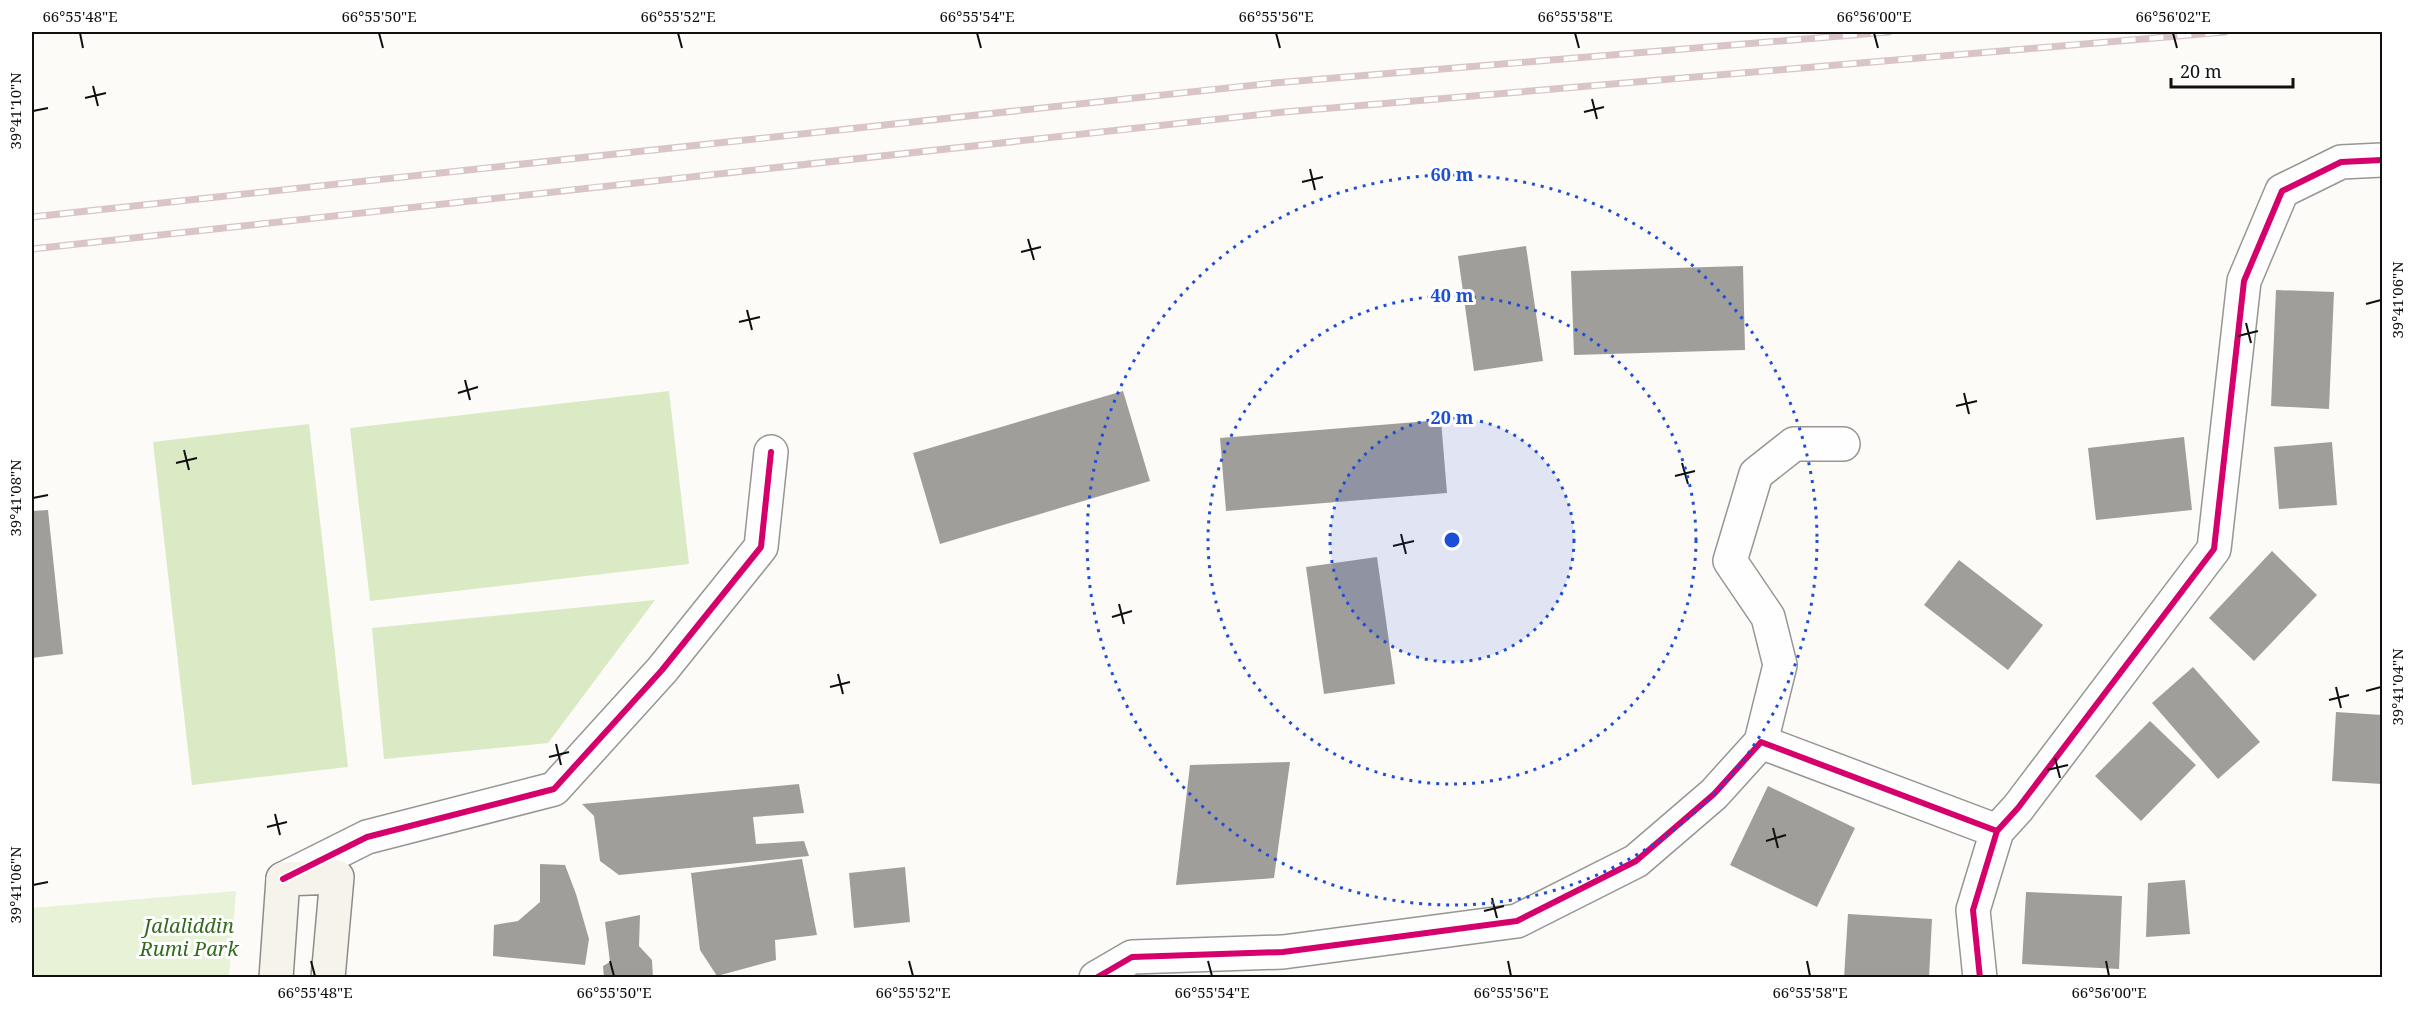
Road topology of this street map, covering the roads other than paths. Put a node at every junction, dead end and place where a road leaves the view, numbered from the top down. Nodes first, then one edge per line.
1 (2382, 160) edge
2 (1844, 444) dead end
3 (771, 452) dead end
4 (1761, 742) junction
5 (1997, 831) junction
6 (283, 879) junction
7 (276, 978) edge
8 (328, 978) edge
9 (1096, 978) edge
10 (1980, 978) edge

1 - 5 street
2 - 4 street
3 - 6 street
4 - 5 street
4 - 9 street
5 - 10 street
6 - 7 main road
6 - 8 main road

